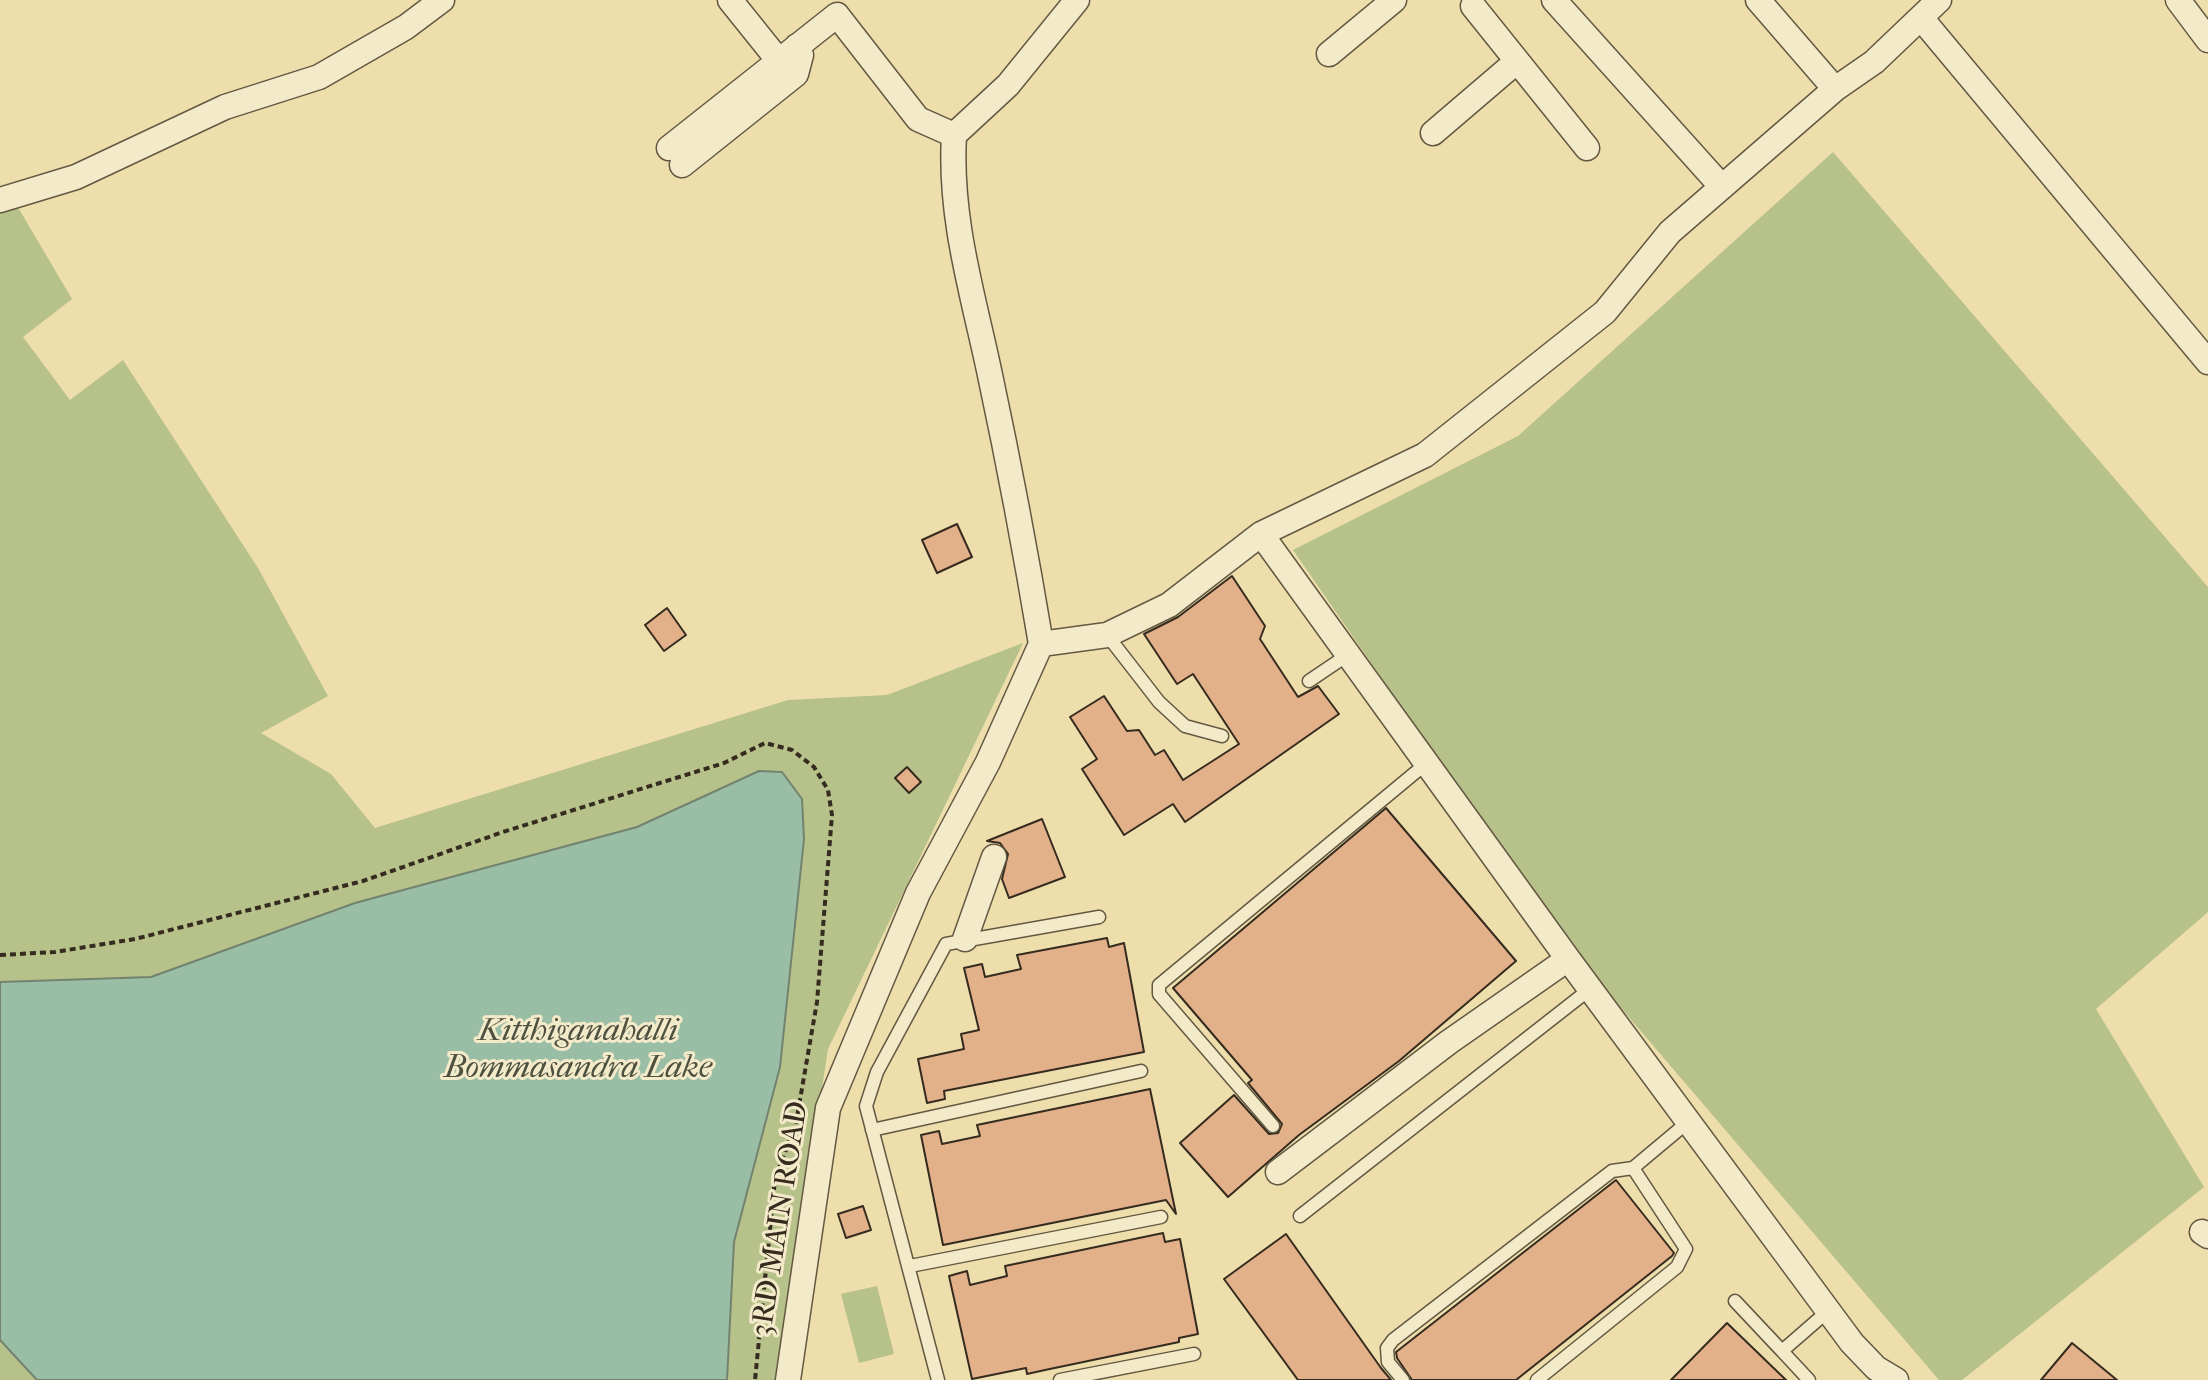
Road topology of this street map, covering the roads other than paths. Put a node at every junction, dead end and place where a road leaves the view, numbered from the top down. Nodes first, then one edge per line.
1 (442, 0) edge
2 (730, 0) edge
3 (1077, 0) edge
4 (1394, 0) edge
5 (1554, 0) edge
6 (1758, 0) edge
7 (1939, 0) edge
8 (2178, 0) edge
9 (1469, 2) edge
10 (1921, 18) junction
11 (2208, 40) edge
12 (788, 53) junction
13 (1329, 54) dead end
14 (1516, 62) junction
15 (1835, 89) junction
16 (1433, 133) dead end
17 (954, 135) junction
18 (1587, 148) dead end
19 (675, 156) dead end
20 (1722, 187) junction
21 (0, 200) edge
22 (2208, 362) edge
23 (1261, 534) junction
24 (1107, 635) junction
25 (1041, 644) junction
26 (1349, 654) junction
27 (1309, 681) dead end
28 (1222, 736) dead end
29 (1428, 762) junction
30 (994, 857) dead end
31 (1099, 917) dead end
32 (965, 939) junction
33 (1568, 959) junction
34 (1590, 989) junction
35 (1141, 1071) dead end
36 (1688, 1122) junction
37 (1273, 1126) dead end
38 (872, 1130) junction
39 (1633, 1168) junction
40 (1278, 1172) dead end
41 (1300, 1216) dead end
42 (1161, 1217) dead end
43 (910, 1266) junction
44 (1735, 1301) dead end
45 (1828, 1311) junction
46 (1782, 1351) junction
47 (1194, 1354) dead end
48 (788, 1380) edge
49 (938, 1380) edge
50 (1060, 1380) edge
51 (1403, 1380) edge
52 (1537, 1380) edge
53 (1809, 1380) edge
54 (1896, 1380) edge

1 - 21 street
2 - 12 street
3 - 17 street
4 - 13 street
5 - 20 street
6 - 15 street
7 - 10 street
8 - 11 street
9 - 14 street
10 - 15 street
10 - 22 street
12 - 17 street
12 - 19 street
14 - 16 street
14 - 18 street
15 - 20 street
17 - 25 street
20 - 23 street
23 - 24 street
23 - 26 street
24 - 25 street
24 - 28 lane
25 - 48 street, 3RD MAIN ROAD
26 - 27 lane
26 - 29 street
29 - 33 street
29 - 37 lane
30 - 32 street
31 - 32 lane
32 - 38 lane
33 - 34 street
33 - 40 street
34 - 36 street
34 - 41 lane
35 - 38 lane
36 - 39 lane
36 - 45 street
38 - 43 lane
39 - 51 lane
39 - 52 lane
42 - 43 lane
43 - 49 lane
44 - 46 lane
45 - 46 lane
45 - 54 street
46 - 53 lane
47 - 50 lane

